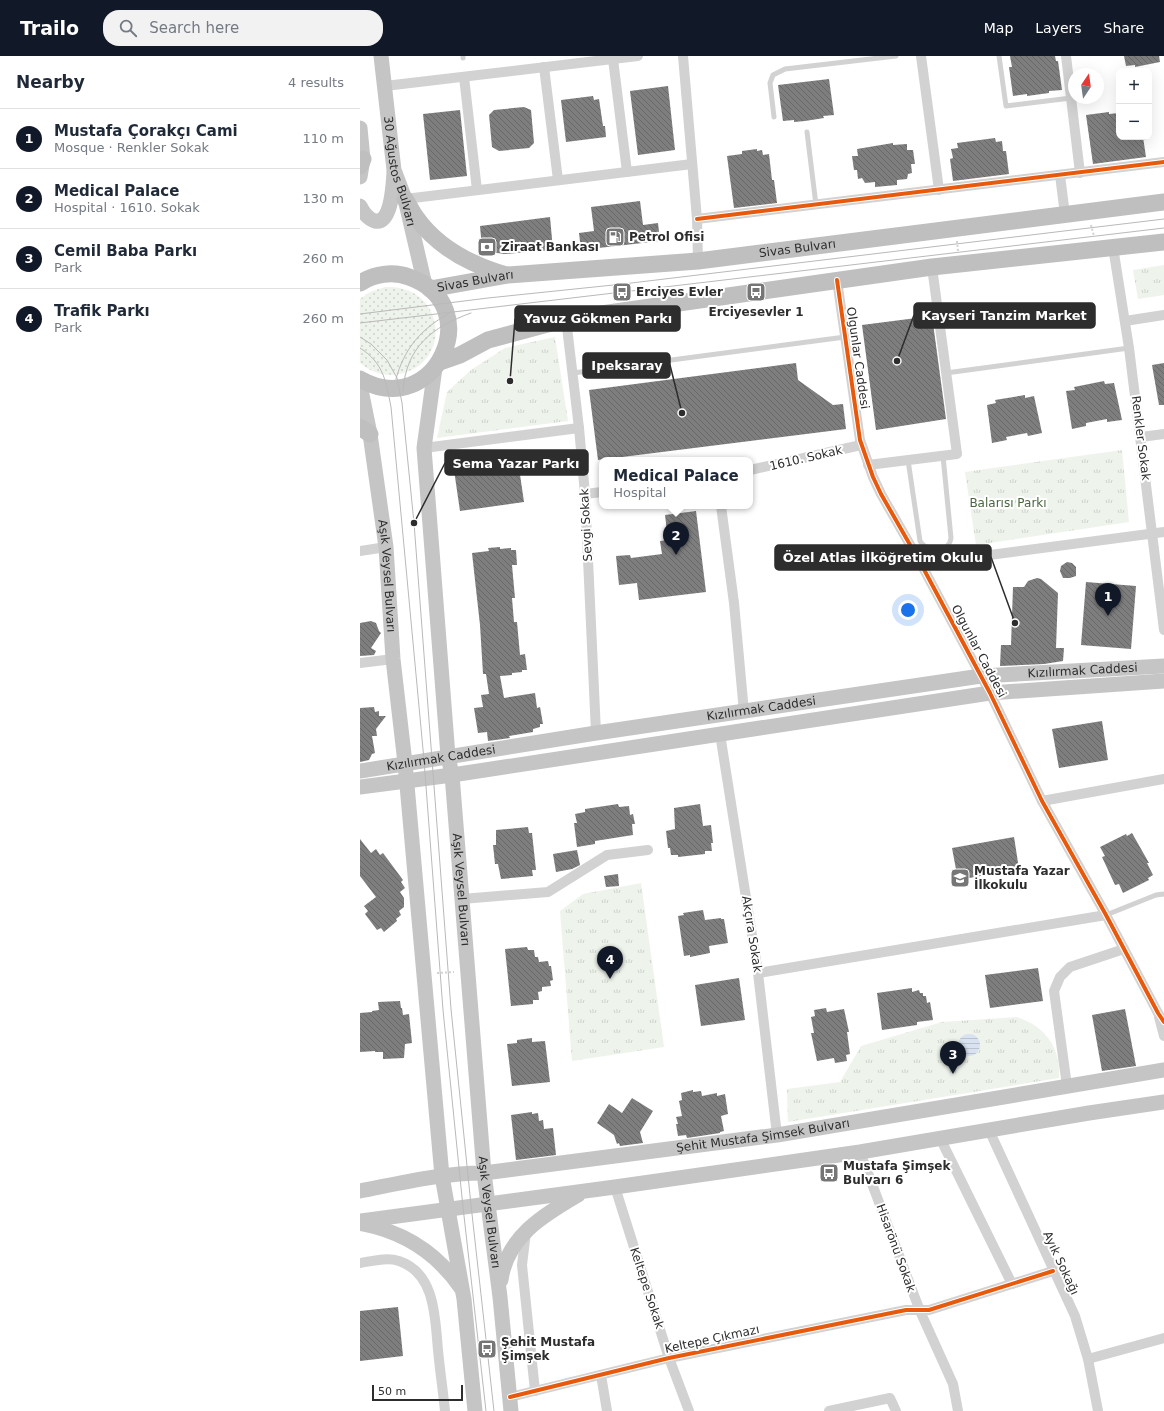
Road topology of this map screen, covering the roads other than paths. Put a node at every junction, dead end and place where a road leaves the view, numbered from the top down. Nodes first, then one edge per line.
1 (381, 56) edge
2 (638, 56) edge
3 (683, 56) edge
4 (896, 56) edge
5 (921, 56) edge
6 (999, 56) edge
7 (1066, 56) edge
8 (613, 59) junction
9 (544, 67) junction
10 (1068, 73) edge
11 (464, 77) junction
12 (385, 86) junction
13 (1068, 98) edge
14 (1072, 104) edge
15 (774, 117) dead end
16 (360, 128) edge
17 (807, 132) dead end
18 (1164, 162) edge
19 (362, 163) edge
20 (692, 164) junction
21 (394, 170) junction
22 (627, 172) junction
23 (1080, 173) junction
24 (1060, 175) junction
25 (360, 177) edge
26 (558, 180) junction
27 (477, 190) junction
28 (939, 190) junction
29 (405, 199) junction
30 (1164, 202) edge
31 (816, 205) junction
32 (360, 206) edge
33 (1064, 215) junction
34 (697, 219) junction
35 (1164, 242) edge
36 (1105, 248) junction
37 (698, 261) junction
38 (932, 267) junction
39 (508, 275) junction
40 (837, 280) junction
41 (360, 283) edge
42 (428, 287) junction
43 (1164, 315) edge
44 (566, 319) junction
45 (1125, 321) junction
46 (845, 337) junction
47 (1129, 348) junction
48 (437, 365) junction
49 (573, 373) junction
50 (946, 373) junction
51 (360, 379) edge
52 (360, 385) edge
53 (579, 428) junction
54 (363, 432) edge
55 (1164, 434) edge
56 (1141, 437) junction
57 (861, 445) junction
58 (424, 448) junction
59 (943, 456) junction
60 (908, 460) junction
61 (868, 465) junction
62 (753, 469) edge
63 (599, 492) edge
64 (585, 494) junction
65 (721, 509) edge
66 (1164, 532) edge
67 (1152, 533) junction
68 (922, 543) junction
69 (386, 547) junction
70 (913, 550) junction
71 (360, 551) edge
72 (921, 564) junction
73 (1164, 630) edge
74 (393, 659) junction
75 (360, 663) edge
76 (1164, 666) edge
77 (981, 676) junction
78 (1164, 681) edge
79 (990, 693) junction
80 (744, 712) junction
81 (596, 733) junction
82 (720, 734) junction
83 (448, 756) junction
84 (405, 763) junction
85 (360, 771) edge
86 (452, 775) junction
87 (1164, 779) edge
88 (406, 780) junction
89 (360, 787) edge
90 (1042, 801) junction
91 (648, 850) dead end
92 (1164, 894) edge
93 (462, 899) junction
94 (1106, 915) junction
95 (1124, 949) junction
96 (758, 973) junction
97 (1158, 1013) junction
98 (1164, 1022) edge
99 (1164, 1036) edge
100 (1164, 1070) edge
101 (1067, 1086) junction
102 (1164, 1102) edge
103 (989, 1130) junction
104 (777, 1135) junction
105 (940, 1138) junction
106 (860, 1152) junction
107 (484, 1173) junction
108 (442, 1176) junction
109 (615, 1187) junction
110 (360, 1191) edge
111 (584, 1191) junction
112 (487, 1204) junction
113 (448, 1210) junction
114 (360, 1221) edge
115 (360, 1224) edge
116 (527, 1230) junction
117 (360, 1263) edge
118 (1053, 1271) junction
119 (1012, 1284) junction
120 (462, 1290) junction
121 (500, 1297) junction
122 (920, 1311) junction
123 (1164, 1338) edge
124 (669, 1358) junction
125 (1088, 1359) junction
126 (601, 1375) junction
127 (535, 1391) junction
128 (510, 1404) edge
129 (445, 1411) edge
130 (475, 1411) edge
131 (607, 1411) edge
132 (689, 1411) edge
133 (829, 1411) edge
134 (896, 1411) edge
135 (958, 1411) edge
136 (1098, 1411) edge

1 - 12 main road, 30 Ağustos Bulvarı
2 - 8 street
3 - 20 street
4 - 15 lane
5 - 28 street
6 - 13 lane
7 - 10 street
8 - 9 street
8 - 22 street
9 - 11 street
9 - 26 street
11 - 12 street
11 - 27 street
12 - 21 main road, 30 Ağustos Bulvarı
14 - 23 street
16 - 19 main road
17 - 31 lane
18 - 23 street
19 - 25 main road
20 - 22 street
20 - 34 street
21 - 29 main road, 30 Ağustos Bulvarı
21 - 32 main road
22 - 26 street
23 - 24 street
24 - 28 street
24 - 33 street
26 - 27 street
27 - 29 street
28 - 31 street
29 - 39 highway
29 - 42 main road, 30 Ağustos Bulvarı
30 - 33 highway, Sivas Bulvarı
31 - 34 street
33 - 37 highway, Sivas Bulvarı
34 - 37 street
35 - 36 highway
36 - 38 highway
36 - 45 street, Renkler Sokak
37 - 39 highway, Sivas Bulvarı
38 - 40 highway
38 - 50 street
39 - 42 highway, Sivas Bulvarı
40 - 44 highway
40 - 46 street, Olgunlar Caddesi
41 - 42 highway
42 - 48 highway
43 - 45 street
44 - 48 highway
44 - 49 street, Sevgi Sokak
45 - 47 street, Renkler Sokak
46 - 49 lane
46 - 57 street, Olgunlar Caddesi
47 - 50 lane
47 - 56 street, Renkler Sokak
48 - 51 highway
48 - 58 main road, Aşık Veysel Bulvarı
49 - 53 street, Sevgi Sokak
50 - 59 street
52 - 54 main road, Aşık Veysel Bulvarı
53 - 58 street
53 - 64 street, Sevgi Sokak
54 - 69 main road, Aşık Veysel Bulvarı
55 - 56 street
56 - 67 street, Renkler Sokak
57 - 61 street, Olgunlar Caddesi
57 - 62 street, 1610. Sokak
58 - 83 main road, Aşık Veysel Bulvarı
59 - 60 street
59 - 68 lane
60 - 61 street
60 - 68 lane
61 - 70 street, Olgunlar Caddesi
63 - 64 street
64 - 81 street, Sevgi Sokak
65 - 80 street
66 - 67 street
67 - 72 street
67 - 73 street, Renkler Sokak
68 - 70 lane
69 - 71 street
69 - 74 main road, Aşık Veysel Bulvarı
70 - 72 street, Olgunlar Caddesi
72 - 77 street, Olgunlar Caddesi
74 - 75 street
74 - 84 main road, Aşık Veysel Bulvarı
76 - 77 main road, Kızılırmak Caddesi
77 - 79 street, Olgunlar Caddesi
77 - 80 main road, Kızılırmak Caddesi
78 - 79 main road, Kızılırmak Caddesi
79 - 82 main road, Kızılırmak Caddesi
79 - 90 street, Olgunlar Caddesi
80 - 81 main road, Kızılırmak Caddesi
81 - 83 main road, Kızılırmak Caddesi
82 - 86 main road, Kızılırmak Caddesi
82 - 96 street, Akçıra Sokak
83 - 84 main road, Kızılırmak Caddesi
83 - 86 main road, Aşık Veysel Bulvarı
84 - 85 main road, Kızılırmak Caddesi
84 - 88 main road, Aşık Veysel Bulvarı
86 - 88 main road, Kızılırmak Caddesi
86 - 93 main road, Aşık Veysel Bulvarı
87 - 90 street
88 - 89 main road, Kızılırmak Caddesi
88 - 108 main road, Aşık Veysel Bulvarı
90 - 94 street, Olgunlar Caddesi
91 - 93 street
92 - 94 lane
93 - 107 main road, Aşık Veysel Bulvarı
94 - 95 street, Olgunlar Caddesi
94 - 96 street
95 - 97 street, Olgunlar Caddesi
95 - 101 street
96 - 104 street, Akçıra Sokak
97 - 98 street
97 - 99 street
100 - 101 main road, Şehit Mustafa Şimsek Bulvarı
101 - 104 main road, Şehit Mustafa Şimsek Bulvarı
102 - 103 main road
103 - 105 main road
103 - 118 street, Ayık Sokağı
104 - 107 main road, Şehit Mustafa Şimsek Bulvarı
105 - 106 main road
105 - 119 street
106 - 109 main road
106 - 122 street, Hisarönü Sokak
107 - 108 main road, Şehit Mustafa Şimsek Bulvarı
107 - 112 main road, Aşık Veysel Bulvarı
108 - 110 main road, Şehit Mustafa Şimsek Bulvarı
108 - 113 main road, Aşık Veysel Bulvarı
109 - 111 main road
109 - 124 street, Keltepe Sokak
111 - 112 main road
111 - 116 main road
112 - 113 main road
112 - 121 main road, Aşık Veysel Bulvarı
113 - 114 main road
113 - 120 main road, Aşık Veysel Bulvarı
115 - 120 main road
116 - 121 main road
116 - 127 street
117 - 129 street
118 - 119 street, Keltepe Çıkmazı
118 - 125 street, Ayık Sokağı
119 - 122 street, Keltepe Çıkmazı
120 - 130 main road, Aşık Veysel Bulvarı
121 - 128 main road, Aşık Veysel Bulvarı
122 - 124 street, Keltepe Çıkmazı
122 - 135 street, Hisarönü Sokak
123 - 125 street
124 - 126 street, Keltepe Çıkmazı
124 - 132 street, Keltepe Sokak
125 - 136 street, Ayık Sokağı
126 - 127 street, Keltepe Çıkmazı
126 - 131 street
127 - 128 street, Keltepe Çıkmazı
133 - 134 street

